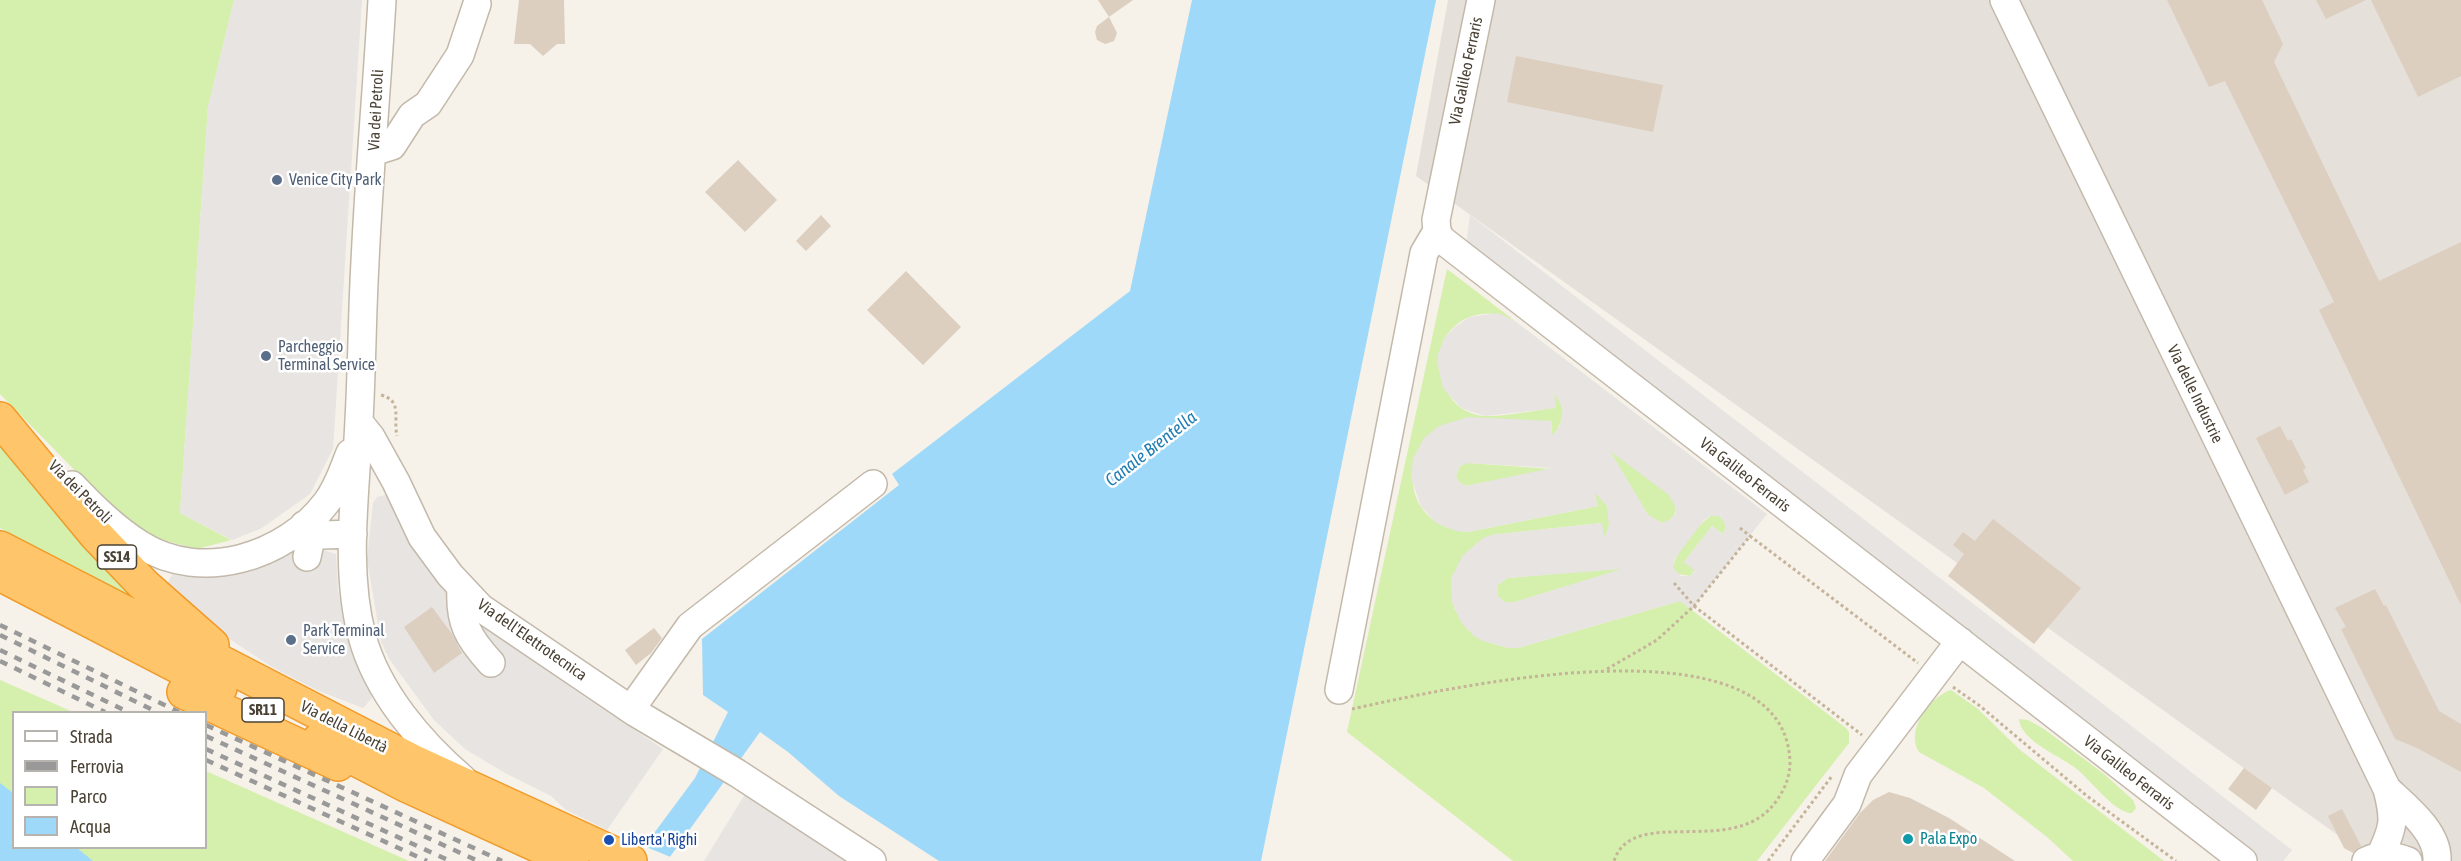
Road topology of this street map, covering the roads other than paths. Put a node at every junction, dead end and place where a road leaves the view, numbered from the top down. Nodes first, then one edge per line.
1 (382, 0) edge
2 (1481, 0) edge
3 (2004, 0) edge
4 (477, 4) dead end
5 (373, 152) junction
6 (1437, 231) junction
7 (0, 417) edge
8 (359, 429) junction
9 (873, 484) dead end
10 (327, 536) junction
11 (0, 548) edge
12 (0, 574) edge
13 (461, 588) junction
14 (0, 599) edge
15 (1960, 641) junction
16 (491, 663) dead end
17 (252, 679) junction
18 (1345, 699) road end
19 (631, 709) junction
20 (2387, 789) junction
21 (499, 802) junction
22 (533, 831) junction
23 (2373, 858) edge
24 (572, 861) edge
25 (630, 861) edge
26 (872, 861) edge
27 (1805, 861) edge
28 (2243, 861) edge
29 (2408, 861) edge
30 (2437, 861) edge

1 - 5 street, Via dei Petroli
2 - 6 street, Via Galileo Ferraris
3 - 20 street, Via delle Industrie
4 - 5 street
5 - 8 street, Via dei Petroli
6 - 15 street, Via Galileo Ferraris
6 - 18 street
7 - 10 street, Via dei Petroli
7 - 17 highway, SS14
8 - 10 street, Via dei Petroli
8 - 10 street, Via dei Petroli
8 - 13 street, Via dell'Elettrotecnica
9 - 19 street
10 - 21 street, Via dei Petroli
11 - 17 highway, Via della Libertà / SR11
12 - 22 highway, Via della Libertà / SR11
13 - 16 street
13 - 19 street, Via dell'Elettrotecnica
14 - 22 highway
15 - 27 street
15 - 28 street, Via Galileo Ferraris
17 - 21 highway, Via della Libertà / SR11
19 - 26 street, Via dell'Elettrotecnica
20 - 23 street, Via delle Industrie
20 - 30 street, Via delle Industrie
21 - 22 highway, Via della Libertà / SR11
22 - 24 highway, Via della Libertà / SR11
22 - 25 highway, Via della Libertà / SR11
23 - 29 street

